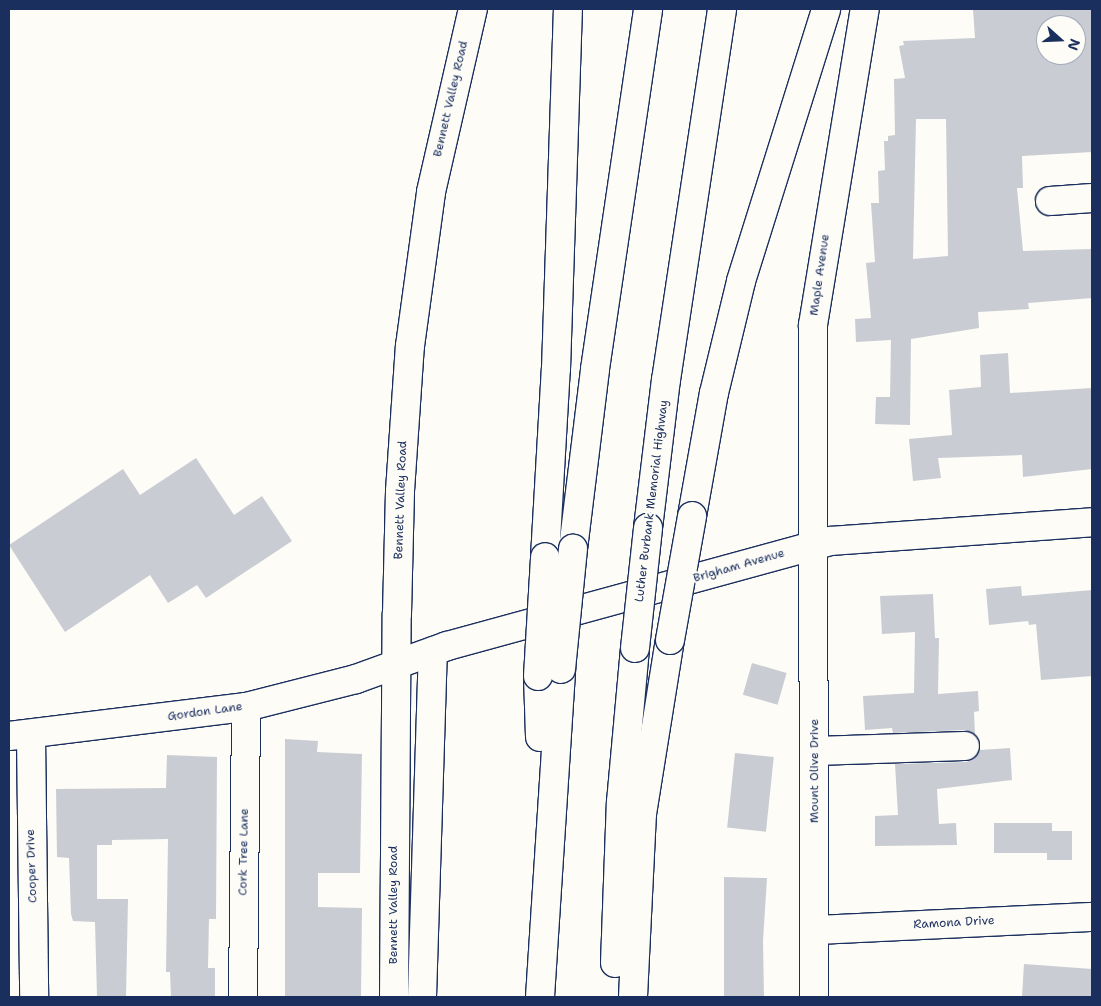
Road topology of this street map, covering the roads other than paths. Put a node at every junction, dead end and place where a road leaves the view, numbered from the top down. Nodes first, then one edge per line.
1 (473, 9) edge
2 (568, 9) edge
3 (648, 9) edge
4 (722, 9) edge
5 (826, 9) edge
6 (865, 9) edge
7 (1092, 198) edge
8 (1050, 201) dead end
9 (1092, 522) edge
10 (813, 545) junction
11 (433, 651) junction
12 (396, 664) junction
13 (550, 672) junction
14 (246, 707) junction
15 (20, 736) edge
16 (965, 746) dead end
17 (815, 751) junction
18 (1092, 917) edge
19 (815, 930) junction
20 (34, 997) edge
21 (243, 997) edge
22 (394, 997) edge
23 (422, 997) edge
24 (540, 997) edge
25 (614, 997) edge
26 (633, 997) edge
27 (814, 997) edge

1 - 12 main road, Bennett Valley Road
2 - 13 main road, bridge
3 - 13 main road, bridge
4 - 25 main road, Luther Burbank Memorial Highway, bridge
5 - 26 main road, bridge
6 - 10 main road, Maple Avenue
7 - 8 main road
9 - 10 main road, Brigham Avenue
10 - 11 main road, Brigham Avenue
10 - 17 main road, Mount Olive Drive
11 - 12 main road, Brigham Avenue
11 - 23 main road
12 - 14 main road, Gordon Lane
12 - 22 main road, Bennett Valley Road
13 - 24 main road
14 - 15 main road, Gordon Lane
14 - 21 main road, Cork Tree Lane
15 - 20 main road, Cooper Drive
16 - 17 main road
17 - 19 main road, Mount Olive Drive
18 - 19 main road, Ramona Drive
19 - 27 main road, Mount Olive Drive

